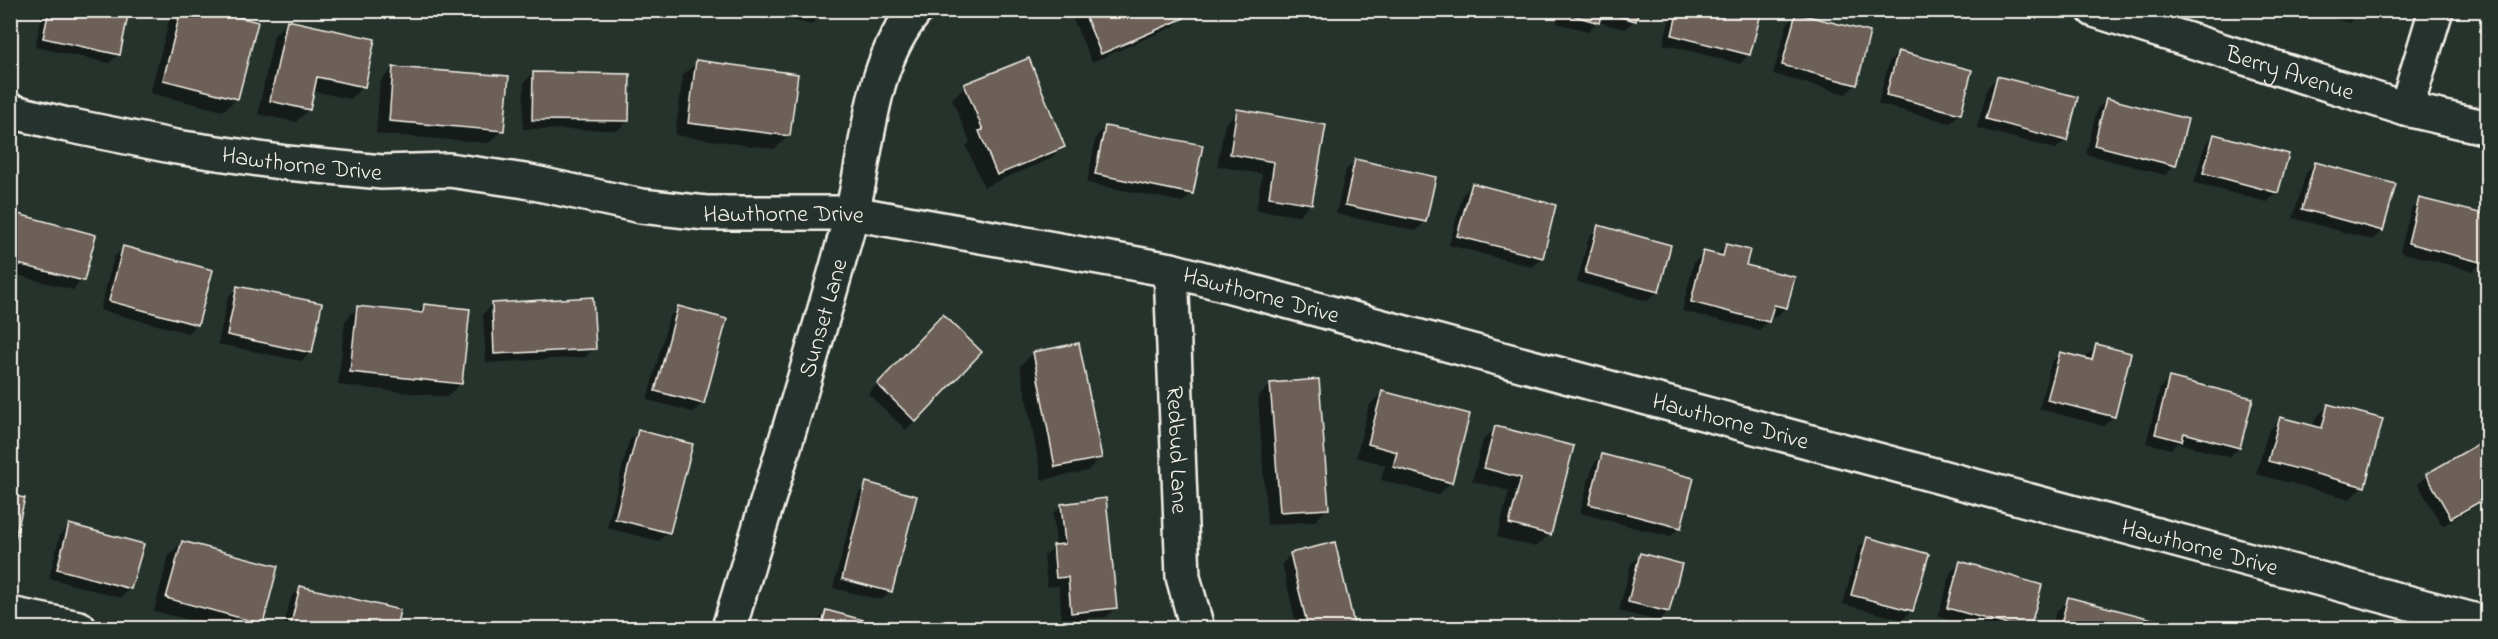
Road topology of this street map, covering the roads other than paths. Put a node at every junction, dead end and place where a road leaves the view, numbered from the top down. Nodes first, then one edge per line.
1 (916, 10) edge
2 (2094, 10) edge
3 (2436, 10) edge
4 (2406, 109) junction
5 (10, 111) edge
6 (2487, 128) edge
7 (852, 213) junction
8 (1171, 270) junction
9 (10, 614) edge
10 (2487, 624) edge
11 (79, 628) edge
12 (729, 628) edge
13 (1197, 628) edge

1 - 7 street, Sunset Lane
2 - 4 street, Berry Avenue
3 - 4 street
4 - 6 street, Berry Avenue
5 - 7 street, Hawthorne Drive
7 - 8 street, Hawthorne Drive
7 - 12 street, Sunset Lane
8 - 10 street, Hawthorne Drive
8 - 13 street, Redbud Lane
9 - 11 street

